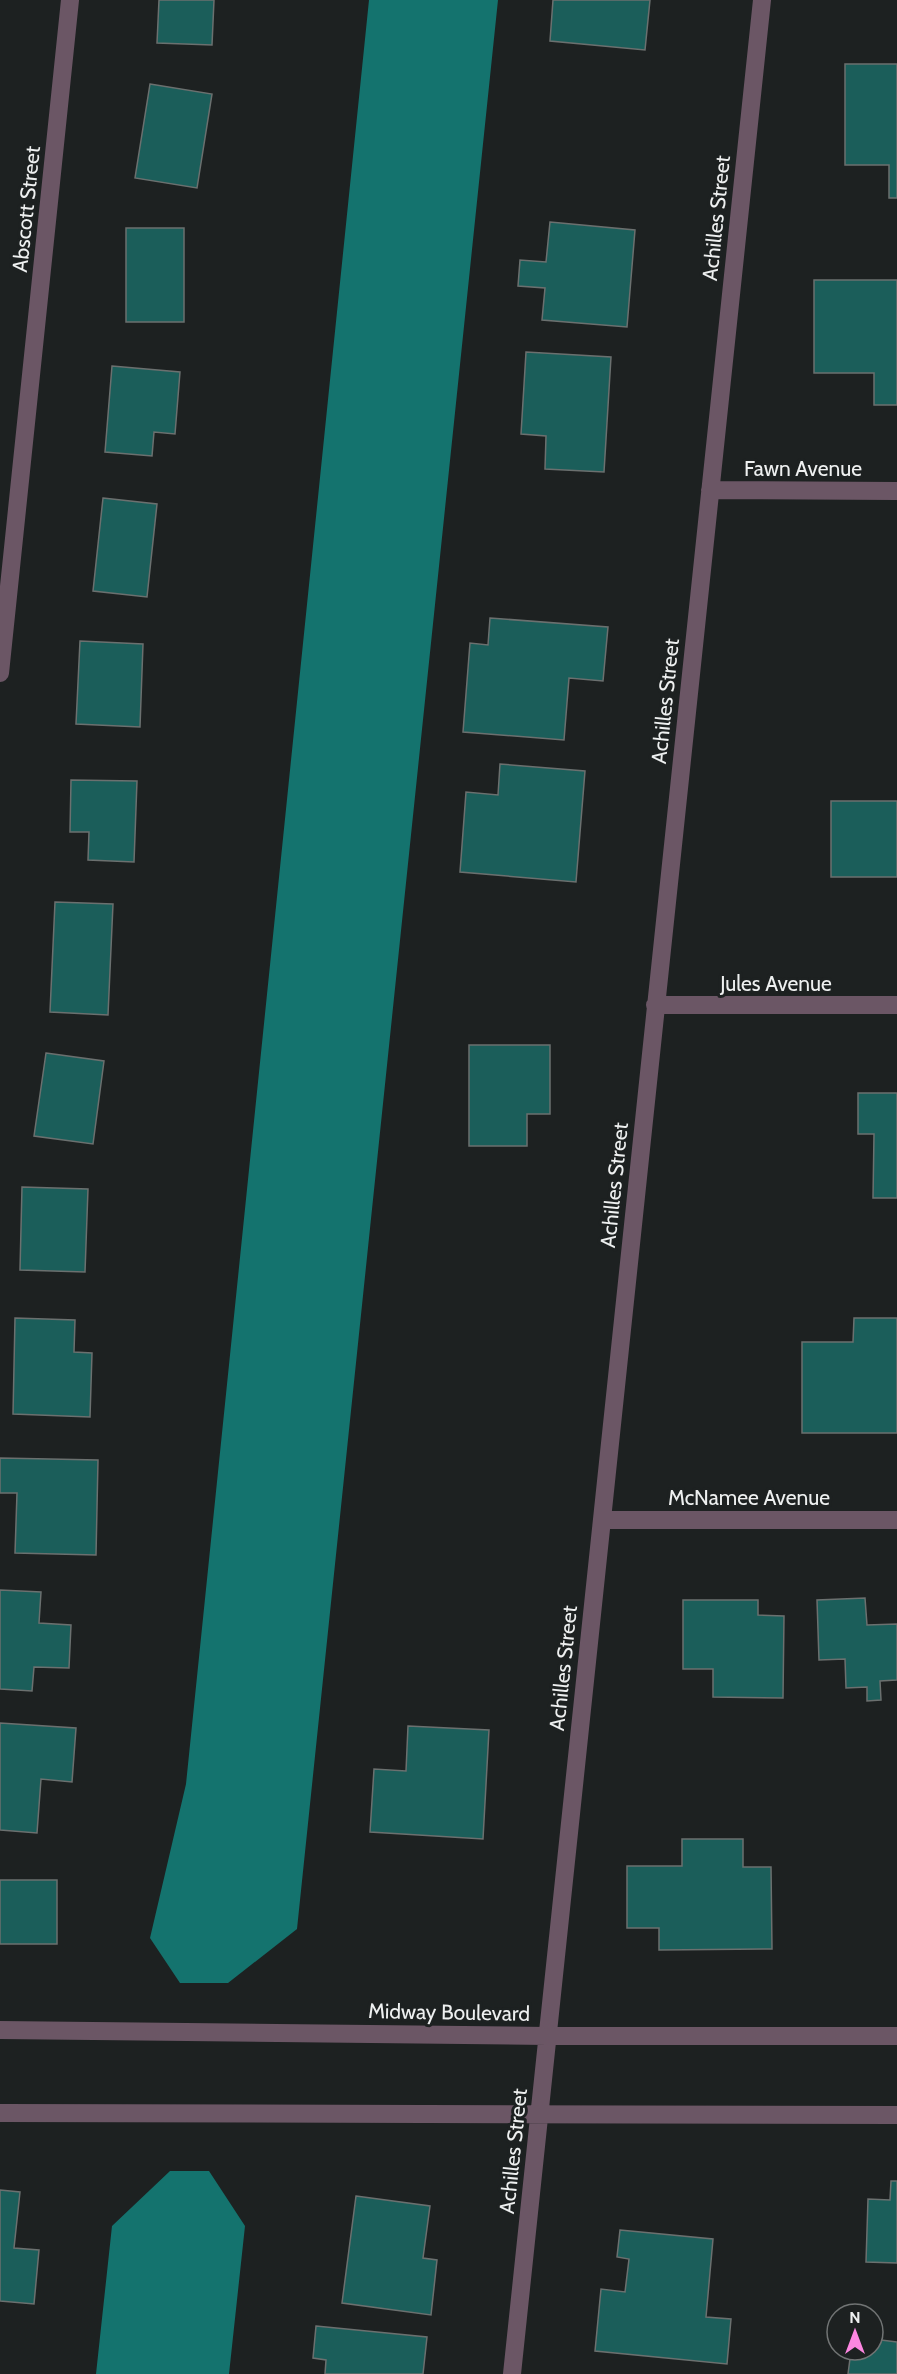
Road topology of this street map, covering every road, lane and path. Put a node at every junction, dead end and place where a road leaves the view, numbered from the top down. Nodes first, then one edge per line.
1 (70, 0) edge
2 (762, 0) edge
3 (710, 490) junction
4 (897, 490) edge
5 (0, 673) edge
6 (655, 1005) junction
7 (897, 1005) edge
8 (602, 1520) junction
9 (897, 1520) edge
10 (0, 2030) edge
11 (548, 2036) junction
12 (897, 2036) edge
13 (0, 2113) edge
14 (539, 2114) junction
15 (897, 2115) edge
16 (512, 2374) edge

1 - 5 street, Abscott Street
2 - 3 street, Achilles Street
3 - 4 street, Fawn Avenue
3 - 6 street, Achilles Street
6 - 7 street, Jules Avenue
6 - 8 street, Achilles Street
8 - 9 street, McNamee Avenue
8 - 11 street, Achilles Street
10 - 11 street, Midway Boulevard
11 - 12 street, Midway Boulevard
11 - 14 street, Achilles Street
13 - 14 street
14 - 15 street
14 - 16 street, Achilles Street

